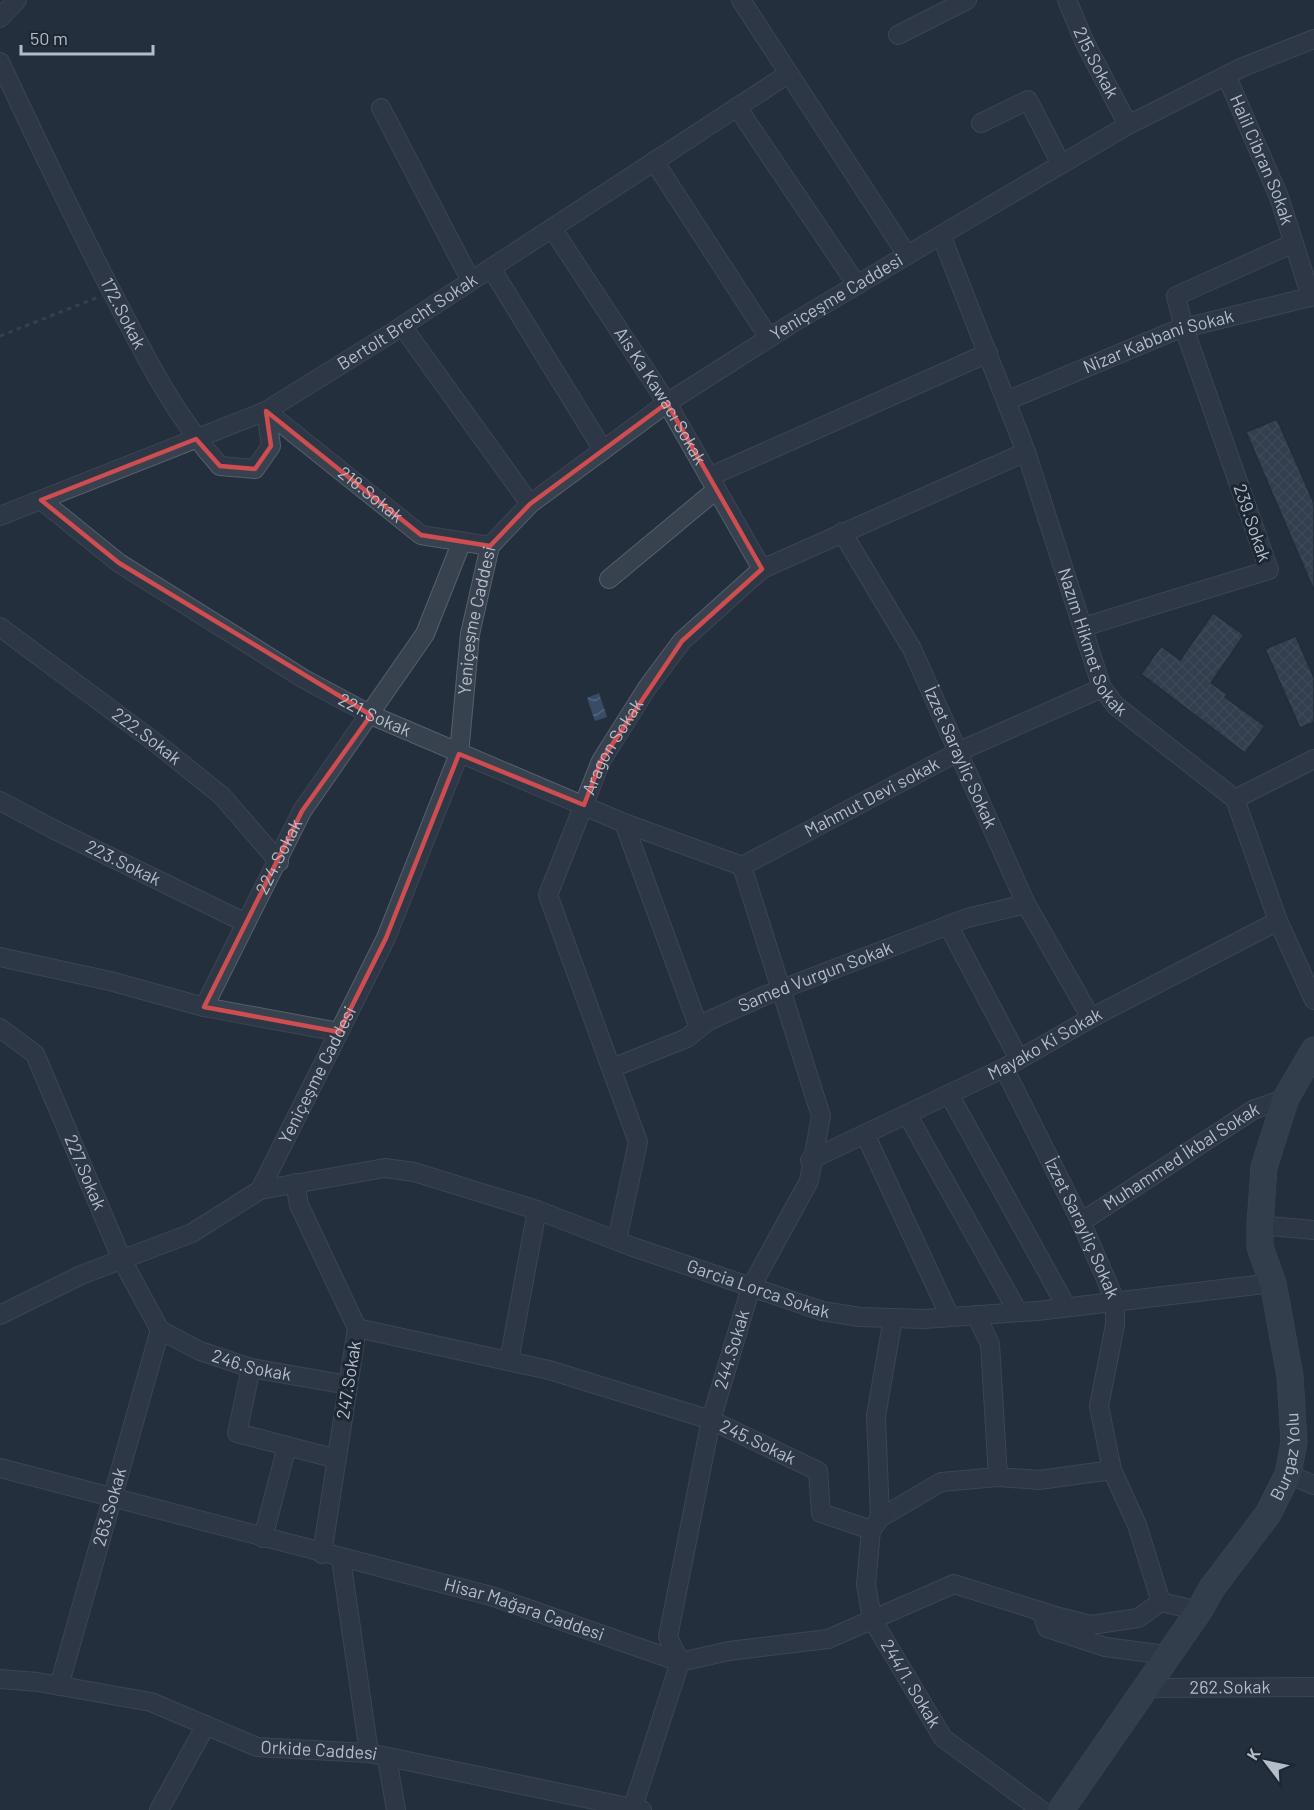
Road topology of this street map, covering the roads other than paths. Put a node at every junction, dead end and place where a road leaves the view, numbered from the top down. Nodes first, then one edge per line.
1 (17, 0) edge
2 (741, 0) edge
3 (967, 0) edge
4 (1067, 0) edge
5 (0, 18) edge
6 (898, 35) dead end
7 (1314, 39) edge
8 (0, 62) edge
9 (788, 74) junction
10 (1226, 75) junction
11 (737, 107) junction
12 (381, 108) dead end
13 (981, 123) dead end
14 (1128, 125) junction
15 (654, 161) junction
16 (1061, 164) junction
17 (552, 228) junction
18 (941, 235) junction
19 (1294, 243) junction
20 (907, 255) junction
21 (491, 268) junction
22 (471, 281) junction
23 (857, 285) junction
24 (1313, 296) edge
25 (402, 326) junction
26 (1184, 328) junction
27 (769, 338) junction
28 (988, 353) junction
29 (1006, 401) junction
30 (667, 404) junction
31 (266, 411) junction
32 (196, 439) junction
33 (603, 450) junction
34 (1026, 452) junction
35 (713, 483) junction
36 (41, 500) junction
37 (530, 504) junction
38 (0, 516) edge
39 (842, 532) junction
40 (462, 541) junction
41 (490, 546) junction
42 (762, 569) junction
43 (609, 579) dead end
44 (0, 627) edge
45 (1083, 627) junction
46 (1102, 688) junction
47 (371, 715) junction
48 (960, 751) junction
49 (459, 754) junction
50 (1314, 759) edge
51 (1234, 798) junction
52 (0, 801) edge
53 (584, 805) junction
54 (624, 823) junction
55 (279, 862) junction
56 (742, 866) junction
57 (1026, 904) junction
58 (1278, 921) junction
59 (246, 923) junction
60 (948, 925) junction
61 (0, 957) edge
62 (782, 990) junction
63 (1314, 1000) edge
64 (204, 1007) junction
65 (1091, 1018) junction
66 (0, 1028) edge
67 (699, 1028) junction
68 (339, 1032) junction
69 (1314, 1050) edge
70 (1012, 1063) junction
71 (612, 1068) junction
72 (950, 1094) junction
73 (1286, 1098) junction
74 (907, 1114) junction
75 (865, 1134) junction
76 (812, 1159) junction
77 (296, 1183) junction
78 (260, 1190) junction
79 (537, 1210) junction
80 (1082, 1222) junction
81 (1260, 1226) junction
82 (1314, 1230) edge
83 (617, 1240) junction
84 (122, 1260) junction
85 (1273, 1283) junction
86 (751, 1287) junction
87 (1115, 1300) junction
88 (1066, 1306) junction
89 (1018, 1312) junction
90 (0, 1314) edge
91 (976, 1315) junction
92 (950, 1317) junction
93 (893, 1318) junction
94 (357, 1328) junction
95 (160, 1330) junction
96 (509, 1361) junction
97 (251, 1368) junction
98 (348, 1385) junction
99 (711, 1420) junction
100 (287, 1446) junction
101 (337, 1459) junction
102 (0, 1468) edge
103 (1112, 1470) junction
104 (1288, 1474) junction
105 (998, 1477) junction
106 (1314, 1485) edge
107 (111, 1499) junction
108 (875, 1524) junction
109 (263, 1538) junction
110 (322, 1554) junction
111 (341, 1558) junction
112 (1161, 1602) junction
113 (1041, 1611) junction
114 (1199, 1611) junction
115 (872, 1619) junction
116 (1166, 1655) junction
117 (680, 1662) junction
118 (0, 1679) edge
119 (59, 1686) junction
120 (1314, 1687) edge
121 (1144, 1688) junction
122 (206, 1725) junction
123 (369, 1753) junction
124 (387, 1758) junction
125 (635, 1809) edge
126 (159, 1810) edge
127 (396, 1810) edge
128 (1041, 1810) edge
129 (1060, 1810) edge

1 - 5 street
2 - 9 street
3 - 6 street
4 - 14 street, 215.Sokak
7 - 10 street, Yeniçeşme Caddesi
8 - 32 street, 172.Sokak
9 - 11 street, Bertolt Brecht Sokak
9 - 20 street
10 - 14 street, Yeniçeşme Caddesi
10 - 19 street, Halil Cibran Sokak
11 - 15 street, Bertolt Brecht Sokak
11 - 23 street
12 - 22 street
13 - 16 street
14 - 16 street, Yeniçeşme Caddesi
15 - 17 street, Bertolt Brecht Sokak
15 - 27 street
16 - 18 street, Yeniçeşme Caddesi
17 - 21 street, Bertolt Brecht Sokak
17 - 30 street, Ais Ka Kawacı Sokak
18 - 20 street, Yeniçeşme Caddesi
18 - 28 street, Nazım Hikmet Sokak
19 - 24 street, Halil Cibran Sokak
19 - 26 street, Halil Cibran Sokak
20 - 23 street, Yeniçeşme Caddesi
21 - 22 street, Bertolt Brecht Sokak
21 - 33 street
22 - 25 street, Bertolt Brecht Sokak
23 - 27 street, Yeniçeşme Caddesi
24 - 26 street, Nizar Kabbani Sokak
25 - 31 street, Bertolt Brecht Sokak
25 - 37 street
26 - 29 street, Nizar Kabbani Sokak
26 - 45 street, 239.Sokak
27 - 30 street, Yeniçeşme Caddesi
28 - 29 street, Nazım Hikmet Sokak
28 - 35 street
29 - 34 street, Nazım Hikmet Sokak
30 - 33 street, Yeniçeşme Caddesi
30 - 35 street, Ais Ka Kawacı Sokak
31 - 32 street, Bertolt Brecht Sokak
31 - 32 street, 172.Sokak
31 - 40 street, 218.Sokak
32 - 36 street, Bertolt Brecht Sokak
33 - 37 street, Yeniçeşme Caddesi
34 - 39 street, Aragon Sokak
34 - 45 street, Nazım Hikmet Sokak
35 - 42 street, Ais Ka Kawacı Sokak
35 - 43 street
36 - 38 street, Bertolt Brecht Sokak
36 - 47 street, 221.Sokak
37 - 41 street, Yeniçeşme Caddesi
39 - 42 street, Aragon Sokak
39 - 48 street, İzzet Sarayliç Sokak
40 - 41 street, 218.Sokak
40 - 47 street, 224.Sokak
41 - 49 street, Yeniçeşme Caddesi
42 - 53 street, Aragon Sokak
44 - 55 street, 222.Sokak
45 - 46 street, Nazım Hikmet Sokak
46 - 48 street, Mahmut Devi sokak
46 - 51 street, Nazım Hikmet Sokak
47 - 49 street, 221.Sokak
47 - 55 street, 224.Sokak
48 - 56 street, Mahmut Devi sokak
48 - 57 street, İzzet Sarayliç Sokak
49 - 53 street, 221.Sokak
49 - 68 street, Yeniçeşme Caddesi
50 - 51 street
51 - 58 street
52 - 59 street, 223.Sokak
53 - 54 street, 221.Sokak
53 - 71 street, Aragon Sokak
54 - 56 street, 221.Sokak
54 - 67 street
55 - 59 street, 224.Sokak
56 - 62 street, 244.Sokak
57 - 60 street, Samed Vurgun Sokak
57 - 65 street, İzzet Sarayliç Sokak
58 - 63 street
58 - 65 street, Mayako Ki Sokak
59 - 64 street, 224.Sokak
60 - 62 street, Samed Vurgun Sokak
60 - 70 street, İzzet Sarayliç Sokak
61 - 64 street
62 - 67 street, Samed Vurgun Sokak
62 - 76 street, 244.Sokak
64 - 68 street
65 - 70 street, Mayako Ki Sokak
66 - 84 street, 227.Sokak
67 - 71 street, Samed Vurgun Sokak
68 - 78 street, Yeniçeşme Caddesi
69 - 73 street, Burgaz Yolu
70 - 72 street, Mayako Ki Sokak
70 - 80 street, İzzet Sarayliç Sokak
71 - 83 street, Aragon Sokak
72 - 74 street, Mayako Ki Sokak
72 - 88 street
73 - 80 street, Muhammed İkbal Sokak
73 - 81 street, Burgaz Yolu
74 - 75 street, Mayako Ki Sokak
74 - 89 street
75 - 76 street, Mayako Ki Sokak
75 - 92 street
76 - 86 street, 244.Sokak
77 - 78 street, Garcia Lorca Sokak
77 - 79 street, Garcia Lorca Sokak
77 - 94 street, 247.Sokak
78 - 84 street
79 - 83 street, Garcia Lorca Sokak
79 - 96 street
80 - 87 street, İzzet Sarayliç Sokak
81 - 82 street
81 - 85 street, Burgaz Yolu
83 - 86 street, Garcia Lorca Sokak
84 - 90 street
84 - 95 street, 227.Sokak
85 - 87 street, Garcia Lorca Sokak
85 - 104 street, Burgaz Yolu
86 - 93 street, Garcia Lorca Sokak
86 - 99 street, 244.Sokak
87 - 88 street, Garcia Lorca Sokak
87 - 103 street, İzzet Sarayliç Sokak
88 - 89 street, Garcia Lorca Sokak
89 - 91 street, Garcia Lorca Sokak
91 - 92 street, Garcia Lorca Sokak
91 - 105 street
92 - 93 street, Garcia Lorca Sokak
93 - 108 street
94 - 96 street, 245.Sokak
94 - 98 street, 247.Sokak
95 - 97 street, 246.Sokak
95 - 107 street, 263.Sokak
96 - 99 street, 245.Sokak
97 - 98 street, 246.Sokak
97 - 100 street
98 - 101 street, 247.Sokak
99 - 108 street, 245.Sokak
99 - 117 street, 244.Sokak
100 - 101 street
100 - 109 street
101 - 110 street, 247.Sokak
102 - 107 street, Hisar Mağara Caddesi
103 - 105 street
103 - 112 street, İzzet Sarayliç Sokak
104 - 106 street
104 - 114 street, Burgaz Yolu
105 - 108 street
107 - 109 street, Hisar Mağara Caddesi
107 - 119 street, 263.Sokak
108 - 115 street
109 - 110 street, Hisar Mağara Caddesi
110 - 111 street, Hisar Mağara Caddesi
111 - 117 street, Hisar Mağara Caddesi
111 - 123 street
112 - 113 street
112 - 114 street
113 - 115 street
113 - 116 street
114 - 116 street, Burgaz Yolu
115 - 117 street
115 - 128 street, 244/1. Sokak
116 - 121 street, Burgaz Yolu
117 - 125 street
118 - 119 street, Orkide Caddesi
119 - 122 street, Orkide Caddesi
120 - 121 street, 262.Sokak
121 - 129 street, Burgaz Yolu
122 - 123 street, Orkide Caddesi
122 - 126 street
123 - 124 street, Orkide Caddesi
124 - 125 street, Orkide Caddesi
124 - 127 street

